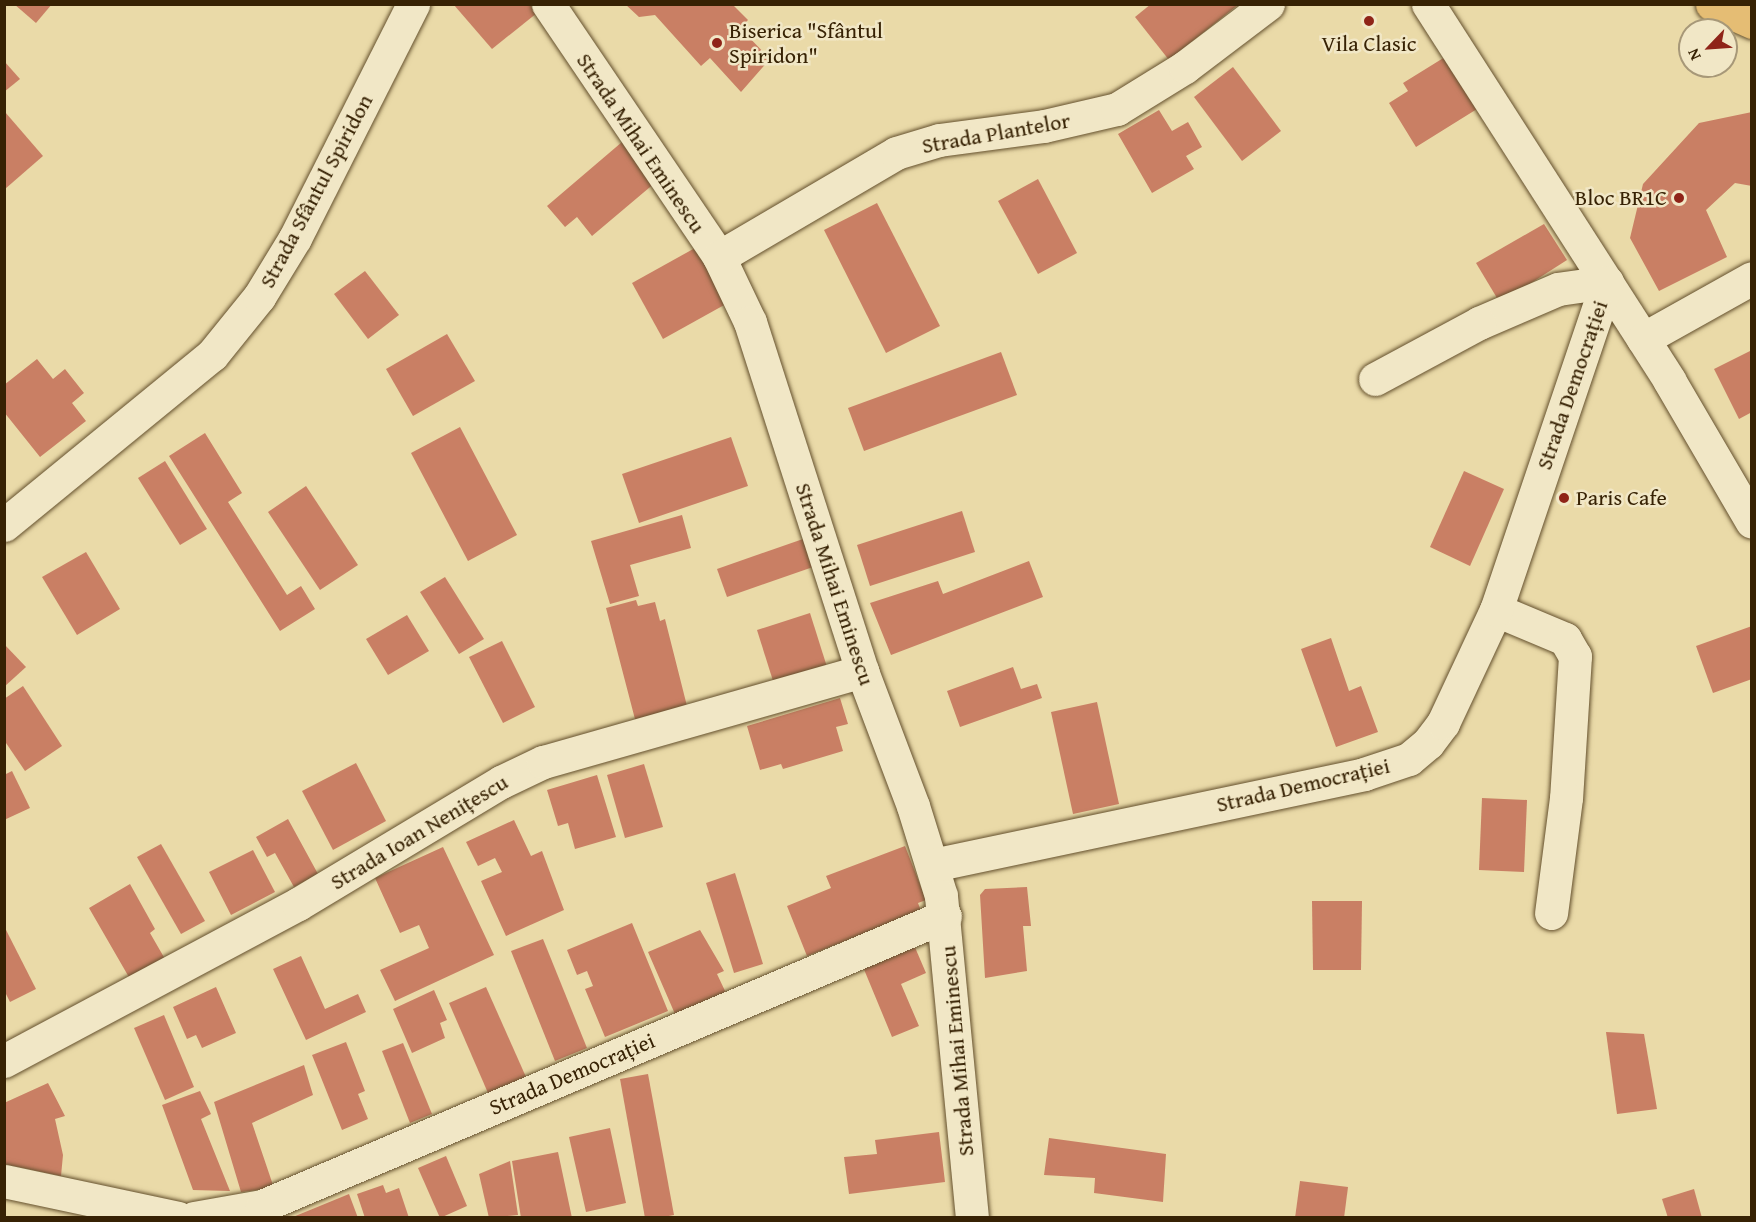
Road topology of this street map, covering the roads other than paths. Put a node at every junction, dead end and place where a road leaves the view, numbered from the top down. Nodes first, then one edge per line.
1 (413, 4) edge
2 (548, 4) edge
3 (1268, 4) edge
4 (1428, 4) edge
5 (1712, 4) edge
6 (1752, 22) edge
7 (719, 257) junction
8 (1752, 278) edge
9 (1607, 282) junction
10 (1643, 339) junction
11 (1375, 379) dead end
12 (1752, 522) edge
13 (4, 525) edge
14 (1496, 610) junction
15 (862, 671) junction
16 (933, 865) junction
17 (1551, 913) dead end
18 (945, 916) junction
19 (4, 1061) edge
20 (4, 1181) edge
21 (178, 1218) edge
22 (194, 1218) edge
23 (972, 1218) edge

1 - 13 street, Strada Sfântul Spiridon
2 - 7 street, Strada Mihai Eminescu
3 - 7 street, Strada Plantelor
4 - 9 street
5 - 6 main road
7 - 15 street, Strada Mihai Eminescu
8 - 10 street
9 - 10 street
9 - 11 street
9 - 14 street, Strada Democrației
10 - 12 street
14 - 16 street, Strada Democrației
14 - 17 street
15 - 16 street, Strada Mihai Eminescu
15 - 19 street, Strada Ioan Nenițescu
16 - 18 street, Strada Mihai Eminescu
18 - 22 street, Strada Democrației
18 - 23 street, Strada Mihai Eminescu
20 - 21 street

